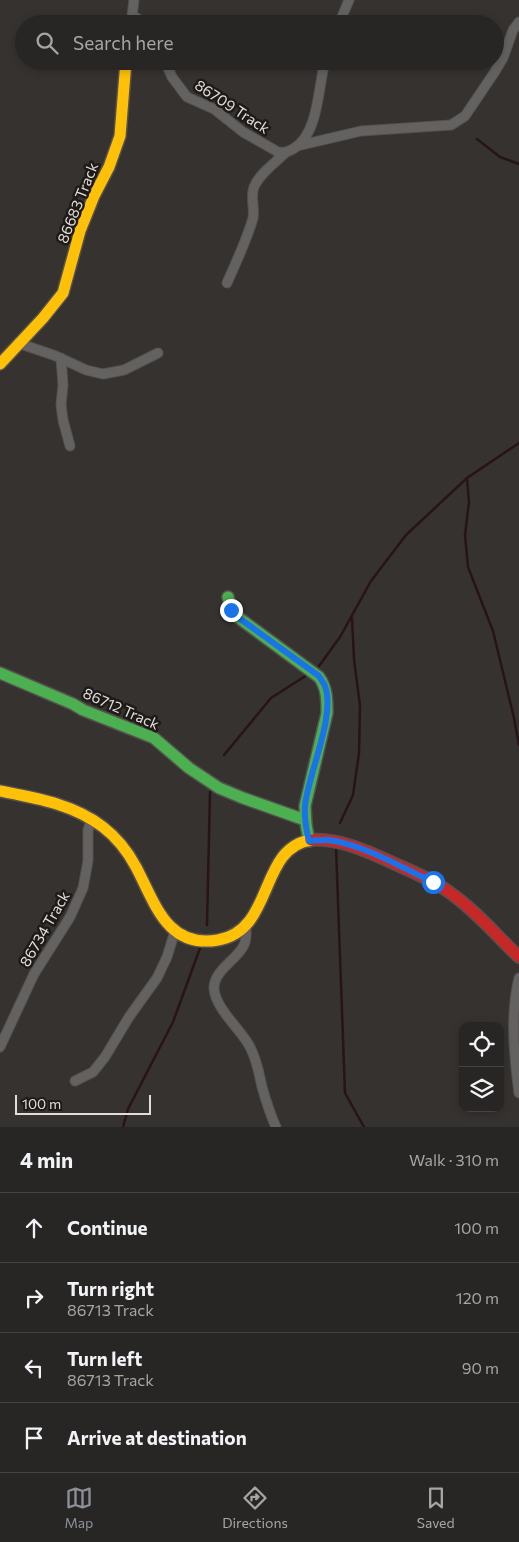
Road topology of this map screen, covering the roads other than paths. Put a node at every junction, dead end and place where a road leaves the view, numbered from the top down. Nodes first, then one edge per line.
1 (134, 0) edge
2 (348, 0) edge
3 (132, 15) edge
4 (342, 15) edge
5 (519, 22) edge
6 (504, 54) edge
7 (125, 70) edge
8 (169, 70) edge
9 (323, 70) edge
10 (496, 70) edge
11 (297, 146) junction
12 (285, 153) junction
13 (227, 283) dead end
14 (18, 344) junction
15 (158, 353) dead end
16 (61, 358) junction
17 (0, 364) edge
18 (70, 446) dead end
19 (228, 596) dead end
20 (0, 673) edge
21 (0, 791) edge
22 (92, 818) junction
23 (305, 820) junction
24 (309, 841) junction
25 (246, 926) junction
26 (175, 931) junction
27 (519, 957) edge
28 (519, 978) edge
29 (0, 1047) edge
30 (75, 1081) dead end
31 (519, 1093) edge
32 (276, 1127) edge

1 - 3 street
2 - 4 street
5 - 6 street
7 - 14 street, 86683 Track
8 - 12 street, 86709 Track
9 - 11 street
10 - 11 street
11 - 12 street
12 - 13 street
14 - 16 street
14 - 17 street, 86683 Track
15 - 16 street
16 - 18 street
19 - 23 street
20 - 23 street, 86712 Track
21 - 22 street
22 - 26 street
22 - 29 street, 86734 Track
23 - 24 street
24 - 25 street
24 - 27 street
25 - 26 street
25 - 32 street
26 - 30 street
28 - 31 street

